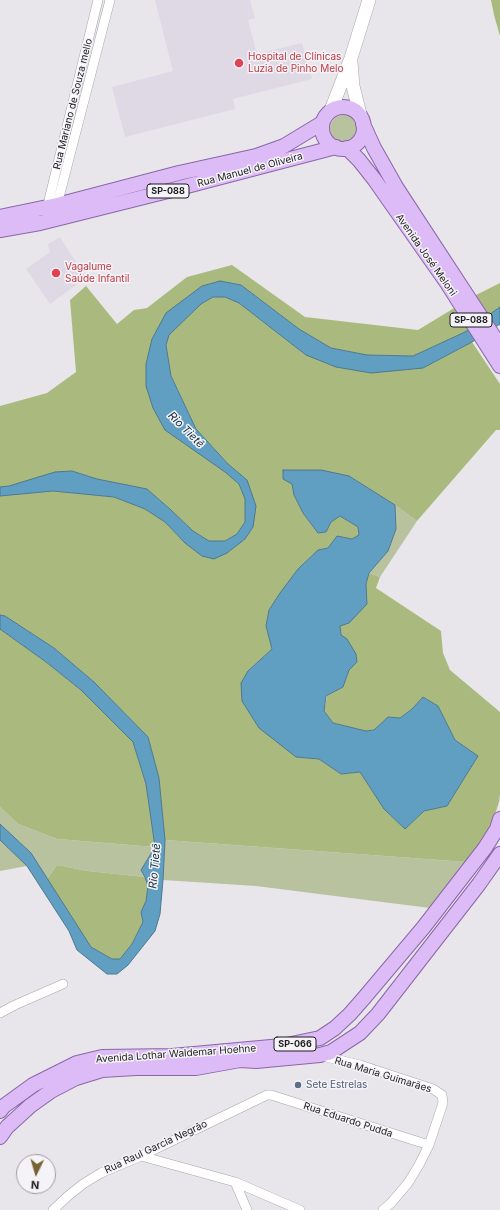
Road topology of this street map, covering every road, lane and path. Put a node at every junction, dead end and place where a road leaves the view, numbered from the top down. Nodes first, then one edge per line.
1 (98, 0) edge
2 (110, 0) edge
3 (369, 0) edge
4 (351, 58) junction
5 (331, 110) junction
6 (362, 121) junction
7 (322, 123) junction
8 (342, 148) junction
9 (52, 206) junction
10 (0, 216) edge
11 (0, 230) edge
12 (452, 282) junction
13 (498, 356) edge
14 (500, 819) edge
15 (500, 854) edge
16 (63, 984) dead end
17 (0, 1013) edge
18 (320, 1055) junction
19 (267, 1096) joint
20 (1, 1106) edge
21 (0, 1137) edge
22 (429, 1145) junction
23 (141, 1156) junction
24 (235, 1182) junction
25 (53, 1210) edge
26 (247, 1210) edge
27 (300, 1210) edge
28 (383, 1210) edge

1 - 9 street, Rua Mariano de Souza mello
2 - 9 street, Rua Mariano de Souza mello
3 - 4 street, Avenida José Meloni
4 - 5 street, Avenida José Meloni
4 - 6 street, Avenida José Meloni
5 - 6 main road
5 - 7 main road, SP-088
6 - 8 main road, SP-088
6 - 12 main road, Avenida José Meloni / SP-088
7 - 8 main road, SP-088
7 - 9 main road, Rua Manuel de Oliveira / SP-088
8 - 11 main road, Rua Manuel de Oliveira / SP-088
8 - 12 main road, Avenida José Meloni / SP-088
9 - 10 main road, Rua Manuel de Oliveira / SP-088
12 - 13 main road, Avenida José Meloni / SP-088
14 - 20 main road, Avenida Lothar Waldemar Hoehne / SP-066
15 - 18 main road, Avenida Lothar Waldemar Hoehne / SP-066
16 - 17 street
18 - 21 main road, Avenida Lothar Waldemar Hoehne / SP-066
18 - 22 street, Rua Maria Guimarães
19 - 22 street, Rua Eduardo Pudda
19 - 23 street, Rua Raul Garcia Negrão
22 - 28 street
23 - 24 street
23 - 25 street, Rua Raul Garcia Negrão
24 - 26 street
24 - 27 street

